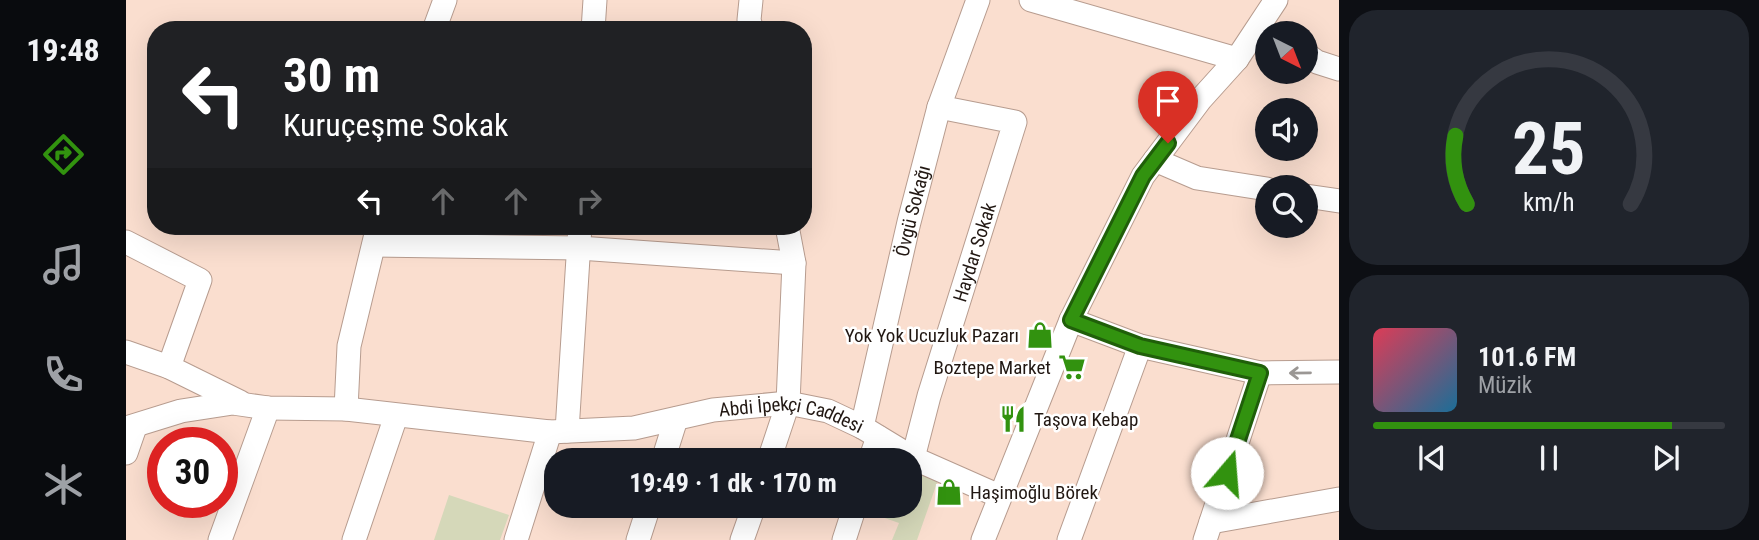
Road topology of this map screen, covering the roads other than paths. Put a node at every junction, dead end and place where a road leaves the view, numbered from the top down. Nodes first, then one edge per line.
1 (445, 0) edge
2 (595, 0) edge
3 (751, 0) edge
4 (978, 0) edge
5 (1031, 0) edge
6 (1271, 11) edge
7 (437, 21) edge
8 (594, 21) edge
9 (749, 21) edge
10 (1237, 59) junction
11 (1318, 62) edge
12 (1339, 69) edge
13 (939, 107) junction
14 (1155, 160) junction
15 (1255, 187) edge
16 (1318, 198) edge
17 (1339, 201) edge
18 (376, 235) edge
19 (789, 235) edge
20 (580, 237) edge
21 (126, 242) edge
22 (794, 263) junction
23 (1071, 320) junction
24 (1140, 346) junction
25 (126, 352) edge
26 (169, 367) junction
27 (1339, 372) edge
28 (1260, 373) junction
29 (788, 403) junction
30 (257, 406) junction
31 (346, 409) junction
32 (396, 416) junction
33 (676, 419) junction
34 (130, 428) edge
35 (559, 432) junction
36 (870, 432) junction
37 (667, 448) edge
38 (773, 448) edge
39 (870, 448) edge
40 (896, 448) edge
41 (916, 448) edge
42 (126, 453) edge
43 (922, 462) edge
44 (999, 496) junction
45 (1339, 499) edge
46 (645, 518) edge
47 (750, 518) edge
48 (851, 518) edge
49 (1208, 531) edge
50 (220, 540) edge
51 (355, 540) edge
52 (516, 540) edge
53 (638, 540) edge
54 (742, 540) edge
55 (844, 540) edge
56 (983, 540) edge
57 (1069, 540) edge

1 - 7 street
2 - 8 street
3 - 9 street
4 - 13 street, Övgü Sokağı
5 - 10 street
6 - 10 street
10 - 14 street
11 - 12 street
13 - 36 street, Övgü Sokağı
13 - 41 street, Haydar Sokak
14 - 15 street
14 - 23 street
16 - 17 street
18 - 20 street
18 - 31 street
19 - 22 street
20 - 22 street
20 - 35 street
21 - 26 street
22 - 29 street
23 - 24 street
23 - 44 street
24 - 28 street
24 - 57 street
25 - 26 street
26 - 30 street
27 -> 28 street
28 - 49 street
29 - 33 street, Abdi İpekçi Caddesi
29 - 36 street, Abdi İpekçi Caddesi
29 - 38 street
30 - 31 street, Abdi İpekçi Caddesi
30 - 34 street, Abdi İpekçi Caddesi
30 - 50 street
31 - 32 street, Abdi İpekçi Caddesi
32 - 35 street, Abdi İpekçi Caddesi
32 - 51 street
33 - 35 street, Abdi İpekçi Caddesi
33 - 37 street
34 - 42 street
35 - 52 street
36 - 39 street, Övgü Sokağı
36 - 40 street, Abdi İpekçi Caddesi
43 - 44 street, Abdi İpekçi Caddesi
44 - 56 street
45 - 49 street
46 - 53 street
47 - 54 street
48 - 55 street

